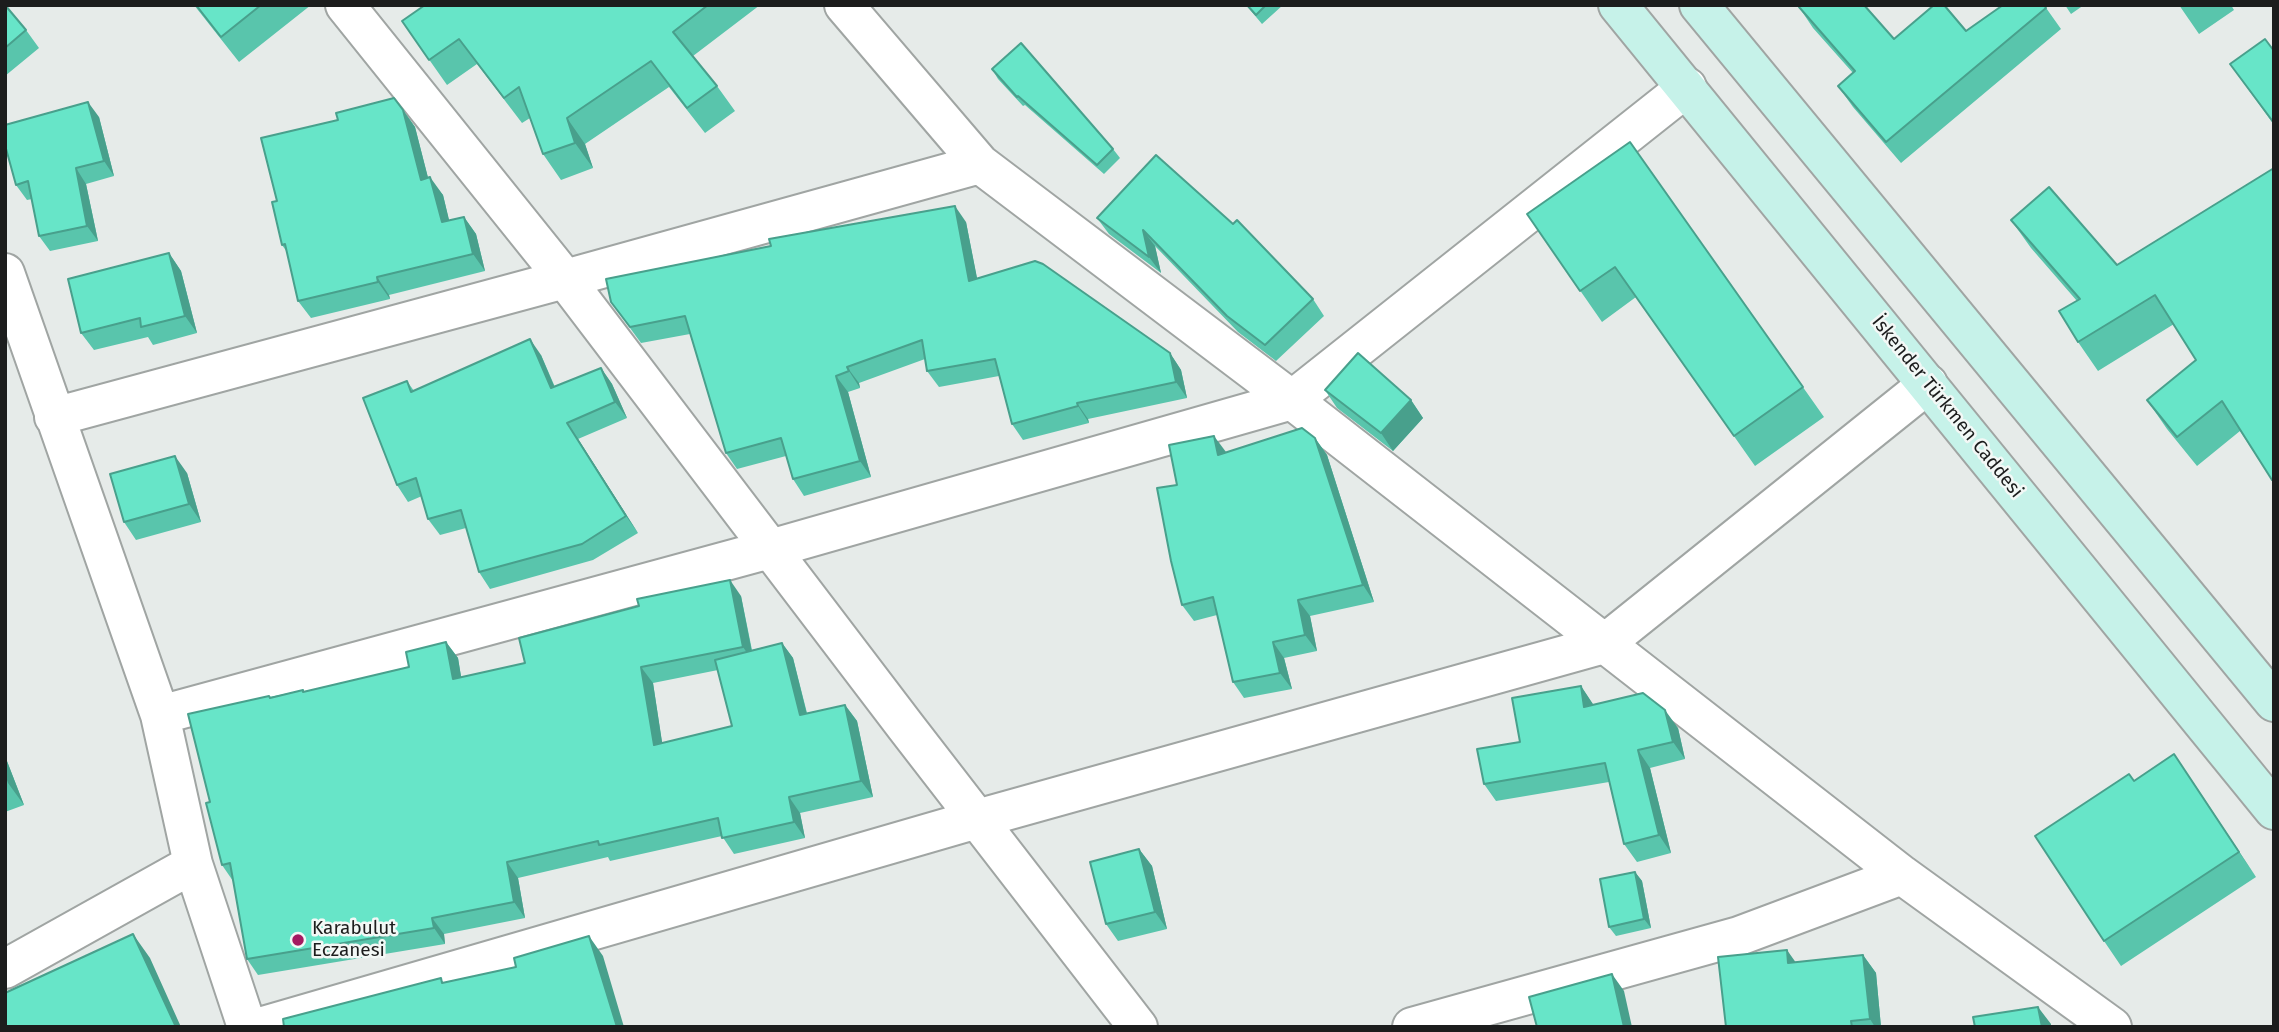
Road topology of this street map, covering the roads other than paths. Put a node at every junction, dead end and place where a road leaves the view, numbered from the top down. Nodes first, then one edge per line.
1 (345, 5) edge
2 (844, 5) edge
3 (1618, 5) edge
4 (1699, 5) edge
5 (1687, 87) junction
6 (980, 164) junction
7 (5, 273) edge
8 (565, 279) junction
9 (1928, 384) junction
10 (1292, 400) junction
11 (54, 417) junction
12 (770, 549) junction
13 (1604, 644) junction
14 (2274, 702) edge
15 (160, 715) junction
16 (2274, 810) edge
17 (977, 819) junction
18 (193, 864) junction
19 (1902, 875) junction
20 (5, 968) edge
21 (247, 1027) edge
22 (260, 1027) edge
23 (1138, 1027) edge
24 (1412, 1027) edge
25 (2112, 1027) edge

1 - 8 street
2 - 6 street
3 - 5 main road, İskender Türkmen Caddesi
4 - 14 main road
5 - 9 main road, İskender Türkmen Caddesi
5 - 10 street
6 - 8 street
6 - 10 street
7 - 11 street
8 - 11 street
8 - 12 street
9 - 13 street
9 - 16 main road, İskender Türkmen Caddesi
10 - 12 street
10 - 13 street
11 - 15 street
12 - 15 street
12 - 17 street
13 - 17 street
13 - 19 street
15 - 18 street
17 - 22 street
17 - 23 street
18 - 20 street
18 - 21 street
19 - 24 street
19 - 25 street

